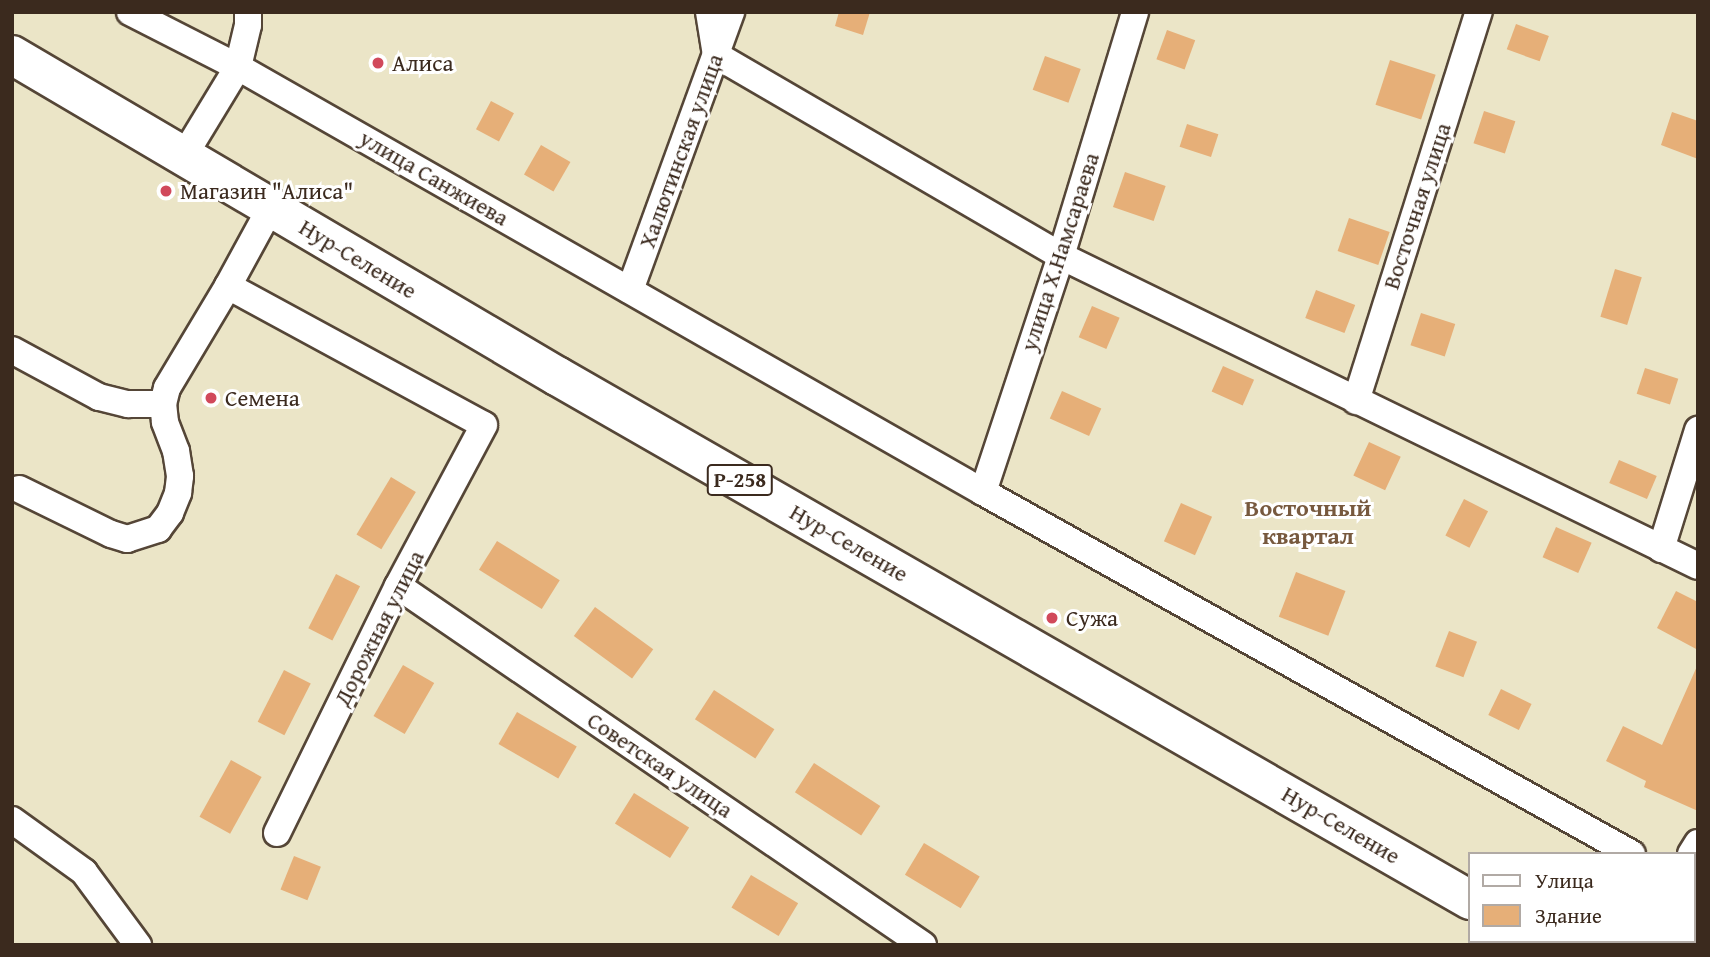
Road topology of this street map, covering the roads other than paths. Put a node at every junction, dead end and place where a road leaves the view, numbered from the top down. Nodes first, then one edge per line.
1 (130, 12) edge
2 (248, 12) edge
3 (709, 12) edge
4 (731, 12) edge
5 (1135, 12) edge
6 (1479, 12) edge
7 (12, 55) edge
8 (716, 55) junction
9 (238, 67) junction
10 (185, 154) junction
11 (271, 207) junction
12 (1060, 256) junction
13 (228, 286) junction
14 (630, 290) junction
15 (12, 350) edge
16 (1356, 401) junction
17 (163, 404) junction
18 (1698, 430) edge
19 (19, 489) dead end
20 (983, 492) junction
21 (1661, 549) junction
22 (1698, 566) edge
23 (398, 586) junction
24 (12, 820) edge
25 (277, 833) dead end
26 (1628, 852) edge
27 (1468, 899) edge
28 (138, 945) edge
29 (922, 945) edge

1 - 9 street, улица Санжиева
2 - 9 street
3 - 8 street
4 - 8 street, Халютинская улица
5 - 12 street, улица Х.Намсараева
6 - 16 street, Восточная улица
7 - 10 highway, Нур-Селение / Р-258
8 - 12 street
8 - 14 street, Халютинская улица
9 - 10 street
9 - 14 street, улица Санжиева
10 - 11 highway, Нур-Селение / Р-258
11 - 13 street
11 - 27 highway, Нур-Селение / Р-258
12 - 16 street
12 - 20 street, улица Х.Намсараева
13 - 17 street
13 - 23 street, Дорожная улица
14 - 20 street, улица Санжиева
15 - 17 street
16 - 21 street
17 - 19 street
18 - 21 street
20 - 26 street, улица Санжиева
21 - 22 street
23 - 25 street, Дорожная улица
23 - 29 street, Советская улица
24 - 28 street

